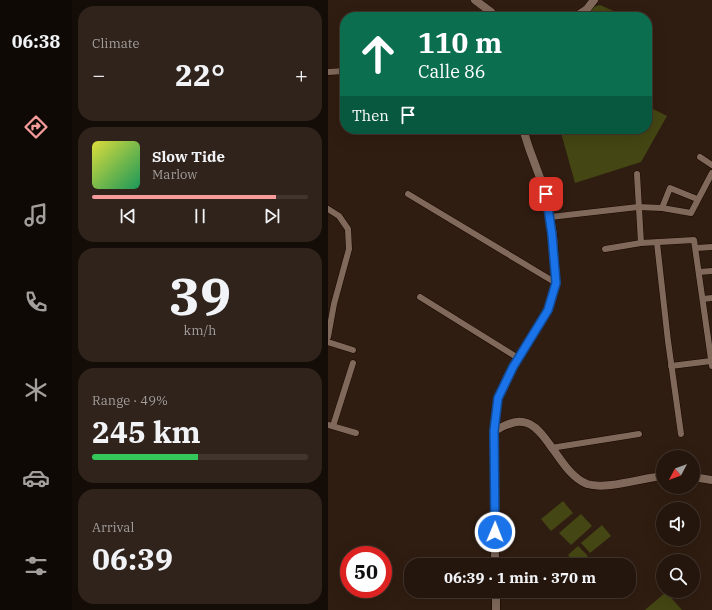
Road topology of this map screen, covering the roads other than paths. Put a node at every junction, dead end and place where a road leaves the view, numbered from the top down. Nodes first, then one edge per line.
1 (475, 0) edge
2 (594, 0) edge
3 (491, 12) edge
4 (582, 12) edge
5 (340, 71) edge
6 (328, 72) edge
7 (525, 134) edge
8 (700, 157) dead end
9 (712, 165) edge
10 (712, 173) edge
11 (637, 174) dead end
12 (408, 194) dead end
13 (697, 199) junction
14 (638, 207) junction
15 (662, 208) junction
16 (328, 209) edge
17 (550, 218) junction
18 (641, 243) junction
19 (657, 243) junction
20 (712, 247) edge
21 (605, 248) dead end
22 (696, 248) junction
23 (712, 271) edge
24 (699, 272) junction
25 (556, 283) junction
26 (420, 297) dead end
27 (712, 298) edge
28 (703, 299) junction
29 (331, 303) edge
30 (710, 333) edge
31 (328, 337) edge
32 (328, 342) edge
33 (711, 349) edge
34 (353, 350) dead end
35 (518, 358) junction
36 (353, 363) dead end
37 (712, 363) edge
38 (671, 366) junction
39 (330, 425) edge
40 (494, 431) junction
41 (356, 433) dead end
42 (639, 434) dead end
43 (681, 434) dead end
44 (551, 448) junction
45 (656, 477) edge
46 (700, 479) edge
47 (712, 480) edge
48 (495, 558) edge
49 (496, 598) edge
50 (496, 610) edge

1 - 3 main road
2 - 4 main road
5 - 6 street
7 - 17 main road
8 - 9 street
10 - 13 street
11 - 14 street
12 - 25 street
13 - 15 street
13 - 15 street
14 - 15 street
14 - 17 street
14 - 18 street
16 - 29 street
17 - 25 main road
18 - 19 street
18 - 21 street
19 - 22 street
19 - 38 street
20 - 22 street
22 - 24 street
23 - 24 street
24 - 28 street
25 - 35 main road
26 - 35 street
27 - 28 street
28 - 30 street
29 - 31 street
30 - 33 street
32 - 34 street
33 - 37 street
35 - 40 main road
36 - 39 street
37 - 38 street
38 - 43 street
39 - 41 street
40 - 44 main road
40 - 48 main road
42 - 44 street
44 - 45 main road
46 - 47 main road
49 - 50 main road

